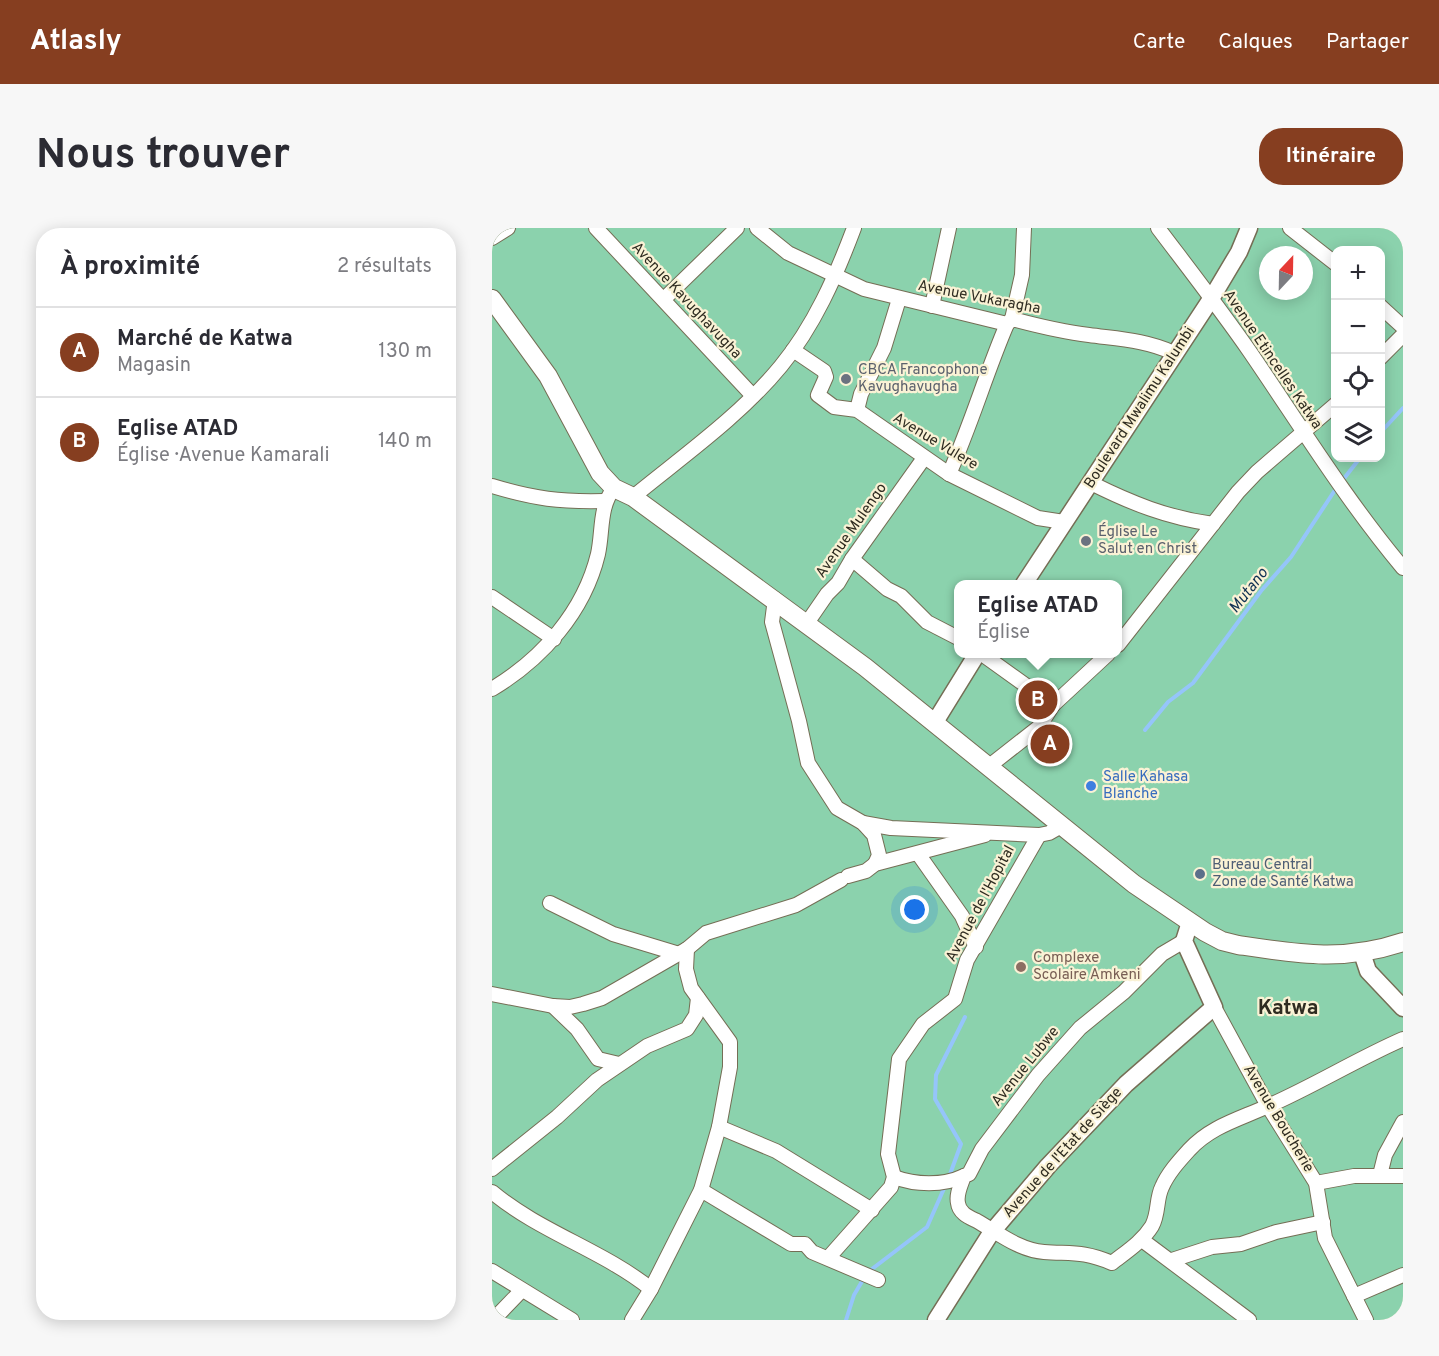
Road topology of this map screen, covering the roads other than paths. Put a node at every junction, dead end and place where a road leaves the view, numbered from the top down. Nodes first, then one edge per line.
1 (508, 228) edge
2 (596, 228) edge
3 (737, 228) edge
4 (757, 228) edge
5 (854, 228) edge
6 (949, 228) edge
7 (1024, 228) edge
8 (1158, 228) edge
9 (1249, 228) edge
10 (1290, 228) edge
11 (492, 238) edge
12 (1331, 261) edge
13 (836, 278) junction
14 (492, 299) edge
15 (664, 299) junction
16 (899, 299) junction
17 (1211, 299) junction
18 (932, 306) junction
19 (1385, 311) edge
20 (1010, 321) junction
21 (1403, 327) edge
22 (1403, 335) edge
23 (793, 350) junction
24 (1174, 353) junction
25 (1384, 354) edge
26 (753, 396) junction
27 (1331, 408) edge
28 (857, 410) junction
29 (1302, 434) junction
30 (924, 458) junction
31 (949, 474) junction
32 (1091, 483) junction
33 (492, 486) edge
34 (609, 494) junction
35 (633, 497) junction
36 (1064, 522) junction
37 (1213, 524) junction
38 (852, 559) junction
39 (1403, 568) edge
40 (1027, 580) edge
41 (492, 597) edge
42 (775, 599) junction
43 (807, 623) junction
44 (954, 636) edge
45 (554, 639) junction
46 (1122, 640) edge
47 (975, 658) edge
48 (988, 658) edge
49 (1104, 658) edge
50 (492, 689) edge
51 (1053, 705) junction
52 (935, 722) junction
53 (988, 767) junction
54 (862, 824) junction
55 (1063, 825) junction
56 (996, 832) junction
57 (1039, 835) junction
58 (919, 855) junction
59 (875, 864) junction
60 (550, 903) dead end
61 (1190, 922) junction
62 (1184, 941) junction
63 (1403, 942) edge
64 (976, 947) junction
65 (683, 951) junction
66 (1362, 954) junction
67 (492, 993) edge
68 (698, 998) junction
69 (553, 1006) junction
70 (1214, 1007) junction
71 (1403, 1008) edge
72 (1403, 1039) edge
73 (598, 1059) junction
74 (619, 1064) junction
75 (597, 1080) junction
76 (1268, 1107) junction
77 (1403, 1122) edge
78 (719, 1127) junction
79 (492, 1169) edge
80 (1380, 1175) junction
81 (964, 1176) junction
82 (1403, 1176) edge
83 (894, 1177) junction
84 (1316, 1183) junction
85 (701, 1190) junction
86 (492, 1192) edge
87 (872, 1209) junction
88 (1323, 1222) junction
89 (994, 1231) junction
90 (1142, 1240) junction
91 (829, 1257) junction
92 (1172, 1260) junction
93 (492, 1271) edge
94 (1403, 1275) edge
95 (878, 1281) dead end
96 (651, 1289) junction
97 (522, 1290) junction
98 (1354, 1296) junction
99 (635, 1319) edge
100 (938, 1319) edge
101 (493, 1320) edge
102 (572, 1320) edge
103 (1249, 1320) edge
104 (1366, 1320) edge

1 - 11 street
2 - 15 street, Avenue Kavughavugha
3 - 15 street
4 - 13 street, Avenue Vukaragha
5 - 13 street
6 - 18 street
7 - 20 street
8 - 17 street, Avenue Etincelles Katwa
9 - 17 street, Boulevard Mwalimu Kalumbi
10 - 12 street
13 - 16 street, Avenue Vukaragha
13 - 23 street
14 - 34 main road
15 - 26 street, Avenue Kavughavugha
16 - 18 street, Avenue Vukaragha
16 - 28 street
17 - 24 street, Boulevard Mwalimu Kalumbi
17 - 29 street, Avenue Etincelles Katwa
18 - 20 street, Avenue Vukaragha
19 - 21 street
20 - 24 street, Avenue Vukaragha
20 - 31 street
22 - 25 street
23 - 26 street
23 - 28 street, Avenue Vulere
24 - 32 street, Boulevard Mwalimu Kalumbi
26 - 35 street
27 - 29 street
28 - 30 street, Avenue Vulere
29 - 37 street
29 - 39 street, Avenue Etincelles Katwa
30 - 31 street, Avenue Vulere
30 - 38 street, Avenue Mulengo
31 - 36 street, Avenue Vulere
32 - 36 street, Boulevard Mwalimu Kalumbi
32 - 37 street
33 - 34 street
34 - 35 main road
34 - 45 street
35 - 42 main road
36 - 40 street, Boulevard Mwalimu Kalumbi
37 - 46 street
38 - 43 street, Avenue Mulengo
38 - 44 street
41 - 45 street
42 - 43 main road
42 - 54 street
43 - 52 main road
45 - 50 street
47 - 52 street
48 - 51 street
49 - 51 street
51 - 53 street
52 - 53 main road
53 - 55 main road
54 - 56 street
54 - 59 street
55 - 57 street
55 - 61 main road
56 - 57 street
56 - 58 street
57 - 64 street, Avenue de l'Hopital
58 - 59 street
58 - 64 street
59 - 65 street
60 - 65 street
61 - 62 street
61 - 66 main road
62 - 70 street, Avenue Boucherie
62 - 81 street, Avenue Lubwe
63 - 66 main road
64 - 83 street, Avenue de l'Hopital
65 - 68 street
65 - 69 street
66 - 71 street
67 - 69 street
68 - 74 street
68 - 78 street
69 - 73 street
70 - 76 street, Avenue Boucherie
70 - 89 street, Avenue de l'Etat de Siège
72 - 76 street
73 - 74 street
73 - 75 street
74 - 75 street
75 - 79 street
76 - 84 street, Avenue Boucherie
76 - 90 street
77 - 80 street
78 - 85 street
78 - 87 street
80 - 82 street
80 - 84 street
81 - 83 street
81 - 89 street, Avenue Lubwe
83 - 87 street
84 - 88 street, Avenue Boucherie
85 - 91 street
85 - 96 street
86 - 96 street
87 - 91 street
88 - 92 street
88 - 98 street, Avenue Boucherie
89 - 90 street, Avenue Lubwe
89 - 100 street, Avenue de l'Etat de Siège
90 - 92 street
91 - 95 street
92 - 103 street
93 - 97 street
94 - 98 street
96 - 99 street
97 - 101 street
97 - 102 street
98 - 104 street, Avenue Boucherie

